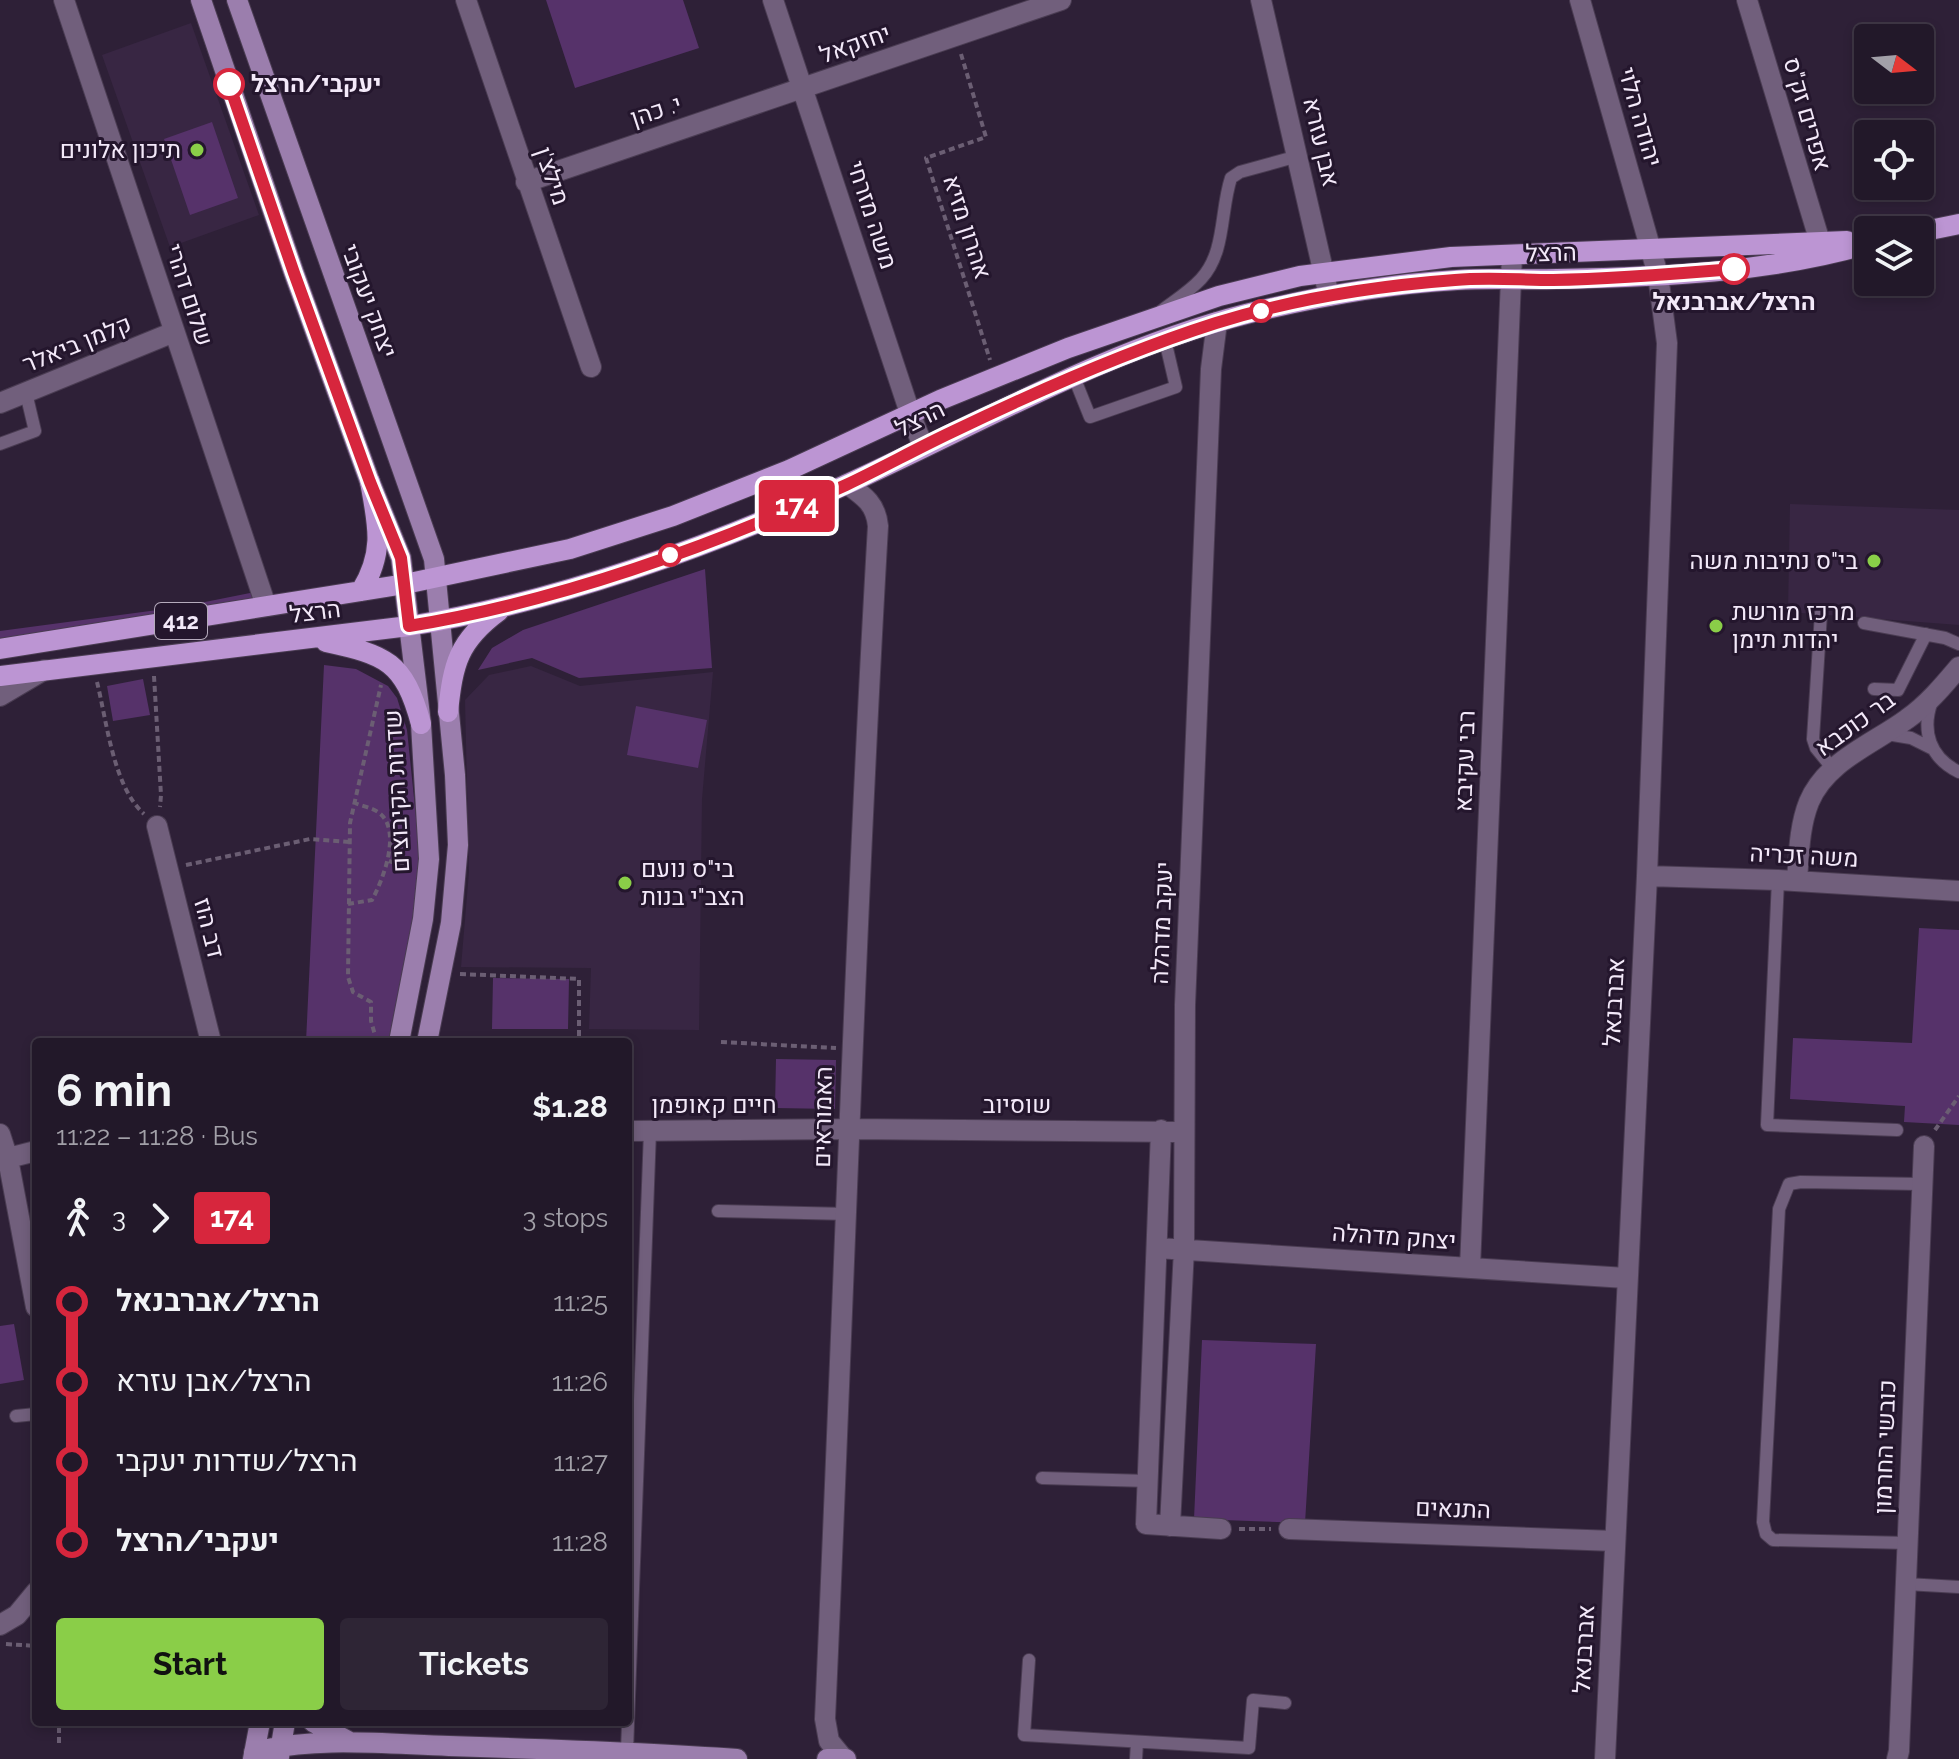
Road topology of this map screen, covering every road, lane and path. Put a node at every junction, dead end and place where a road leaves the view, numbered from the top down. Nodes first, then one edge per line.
1 (64, 0) edge
2 (201, 0) edge
3 (237, 0) edge
4 (466, 0) edge
5 (773, 0) edge
6 (1061, 0) edge
7 (1261, 0) edge
8 (1580, 0) edge
9 (1747, 0) edge
10 (1019, 7) edge
11 (956, 36) junction
12 (803, 90) junction
13 (1298, 156) junction
14 (526, 182) junction
15 (1959, 224) edge
16 (1934, 229) edge
17 (1820, 242) junction
18 (1854, 242) edge
19 (1854, 246) edge
20 (1650, 249) junction
21 (1512, 255) junction
22 (1324, 272) junction
23 (1658, 275) junction
24 (1510, 279) junction
25 (1329, 296) junction
26 (1149, 319) junction
27 (1217, 322) junction
28 (174, 332) junction
29 (1165, 340) junction
30 (591, 367) dead end
31 (995, 377) junction
32 (1074, 377) junction
33 (26, 393) junction
34 (0, 403) edge
35 (911, 416) junction
36 (0, 444) edge
37 (923, 446) junction
38 (370, 482) junction
39 (847, 484) junction
40 (437, 578) junction
41 (405, 584) junction
42 (361, 591) junction
43 (508, 604) junction
44 (266, 606) junction
45 (1821, 613) dead end
46 (441, 621) junction
47 (1864, 623) dead end
48 (409, 626) junction
49 (1926, 634) junction
50 (314, 639) junction
51 (1959, 644) edge
52 (0, 649) edge
53 (153, 656) junction
54 (389, 662) junction
55 (92, 664) junction
56 (1959, 667) edge
57 (45, 669) junction
58 (0, 676) edge
59 (1874, 689) dead end
60 (1935, 694) junction
61 (0, 696) edge
62 (448, 712) junction
63 (421, 724) junction
64 (1883, 735) junction
65 (1933, 749) junction
66 (1833, 769) junction
67 (1959, 772) edge
68 (355, 803) junction
69 (157, 826) junction
70 (350, 842) junction
71 (168, 869) junction
72 (1647, 876) junction
73 (1788, 881) junction
74 (1959, 891) edge
75 (348, 904) junction
76 (441, 973) junction
77 (210, 1038) edge
78 (376, 1038) edge
79 (400, 1038) edge
80 (428, 1038) edge
81 (579, 1038) edge
82 (721, 1042) dead end
83 (850, 1048) junction
84 (1959, 1096) edge
85 (849, 1129) junction
86 (1161, 1130) junction
87 (1897, 1130) dead end
88 (632, 1131) edge
89 (650, 1131) junction
90 (1184, 1132) junction
91 (0, 1134) edge
92 (1924, 1146) joint
93 (32, 1152) edge
94 (4, 1160) edge
95 (1921, 1184) junction
96 (718, 1211) dead end
97 (848, 1214) junction
98 (1157, 1248) junction
99 (1184, 1249) junction
100 (1470, 1268) junction
101 (1626, 1278) junction
102 (32, 1289) edge
103 (32, 1414) edge
104 (16, 1416) dead end
105 (1042, 1478) dead end
106 (1148, 1481) junction
107 (1170, 1526) junction
108 (1221, 1529) joint
109 (1289, 1529) joint
110 (1615, 1541) junction
111 (1908, 1543) junction
112 (632, 1568) edge
113 (1906, 1584) junction
114 (1959, 1587) edge
115 (32, 1597) edge
116 (0, 1625) edge
117 (0, 1644) edge
118 (32, 1646) edge
119 (1029, 1660) dead end
120 (1285, 1703) dead end
121 (59, 1726) edge
122 (261, 1726) edge
123 (283, 1726) edge
124 (321, 1726) edge
125 (628, 1726) edge
126 (1137, 1742) junction
127 (59, 1743) dead end
128 (356, 1744) junction
129 (627, 1751) junction
130 (560, 1754) edge
131 (267, 1755) edge
132 (1899, 1756) edge
133 (844, 1758) edge
134 (737, 1759) edge
135 (827, 1759) edge
136 (1136, 1759) edge
137 (1605, 1759) edge

1 - 28 street, שלום דהרי
2 - 38 street
3 - 40 street, יצחק יעקובי
4 - 14 street, מילצ'ן
5 - 12 street, משה מזרחי
6 - 10 street, יחזקאל
7 - 13 street, אבן עזרא
8 - 20 street, יהודה הלוי
9 - 17 street, אפרים זק"ס
10 - 11 street, יחזקאל
11 - 12 street, יחזקאל
11 - 31 path, אהרון מזיא
12 - 14 street, י. כהן
12 - 35 street, משה מזרחי
13 - 22 street, אבן עזרא
13 - 26 lane
14 - 30 street, מילצ'ן
15 - 16 main road
17 - 18 main road, הרצל / 412
17 - 20 main road, הרצל / 412
19 - 23 main road, הרצל / 412
20 - 21 main road, הרצל / 412
20 - 23 street, אברבנאל
21 - 22 main road, הרצל / 412
21 - 24 street, רבי עקיבא
22 - 25 street, אבן עזרא
22 - 26 main road, הרצל / 412
23 - 24 main road, הרצל / 412
23 - 72 street, אברבנאל
24 - 25 main road, הרצל / 412
24 - 100 street, רבי עקיבא
25 - 27 main road, הרצל / 412
26 - 31 main road, הרצל / 412
27 - 29 main road, הרצל / 412
27 - 90 street, יעקב מדהלה
28 - 33 street, קלמן ביאלר
28 - 44 street, שלום דהרי
29 - 32 main road, הרצל / 412
29 - 32 lane
31 - 35 main road, הרצל / 412
32 - 37 main road, הרצל / 412
33 - 34 street, קלמן ביאלר
33 - 36 lane
35 - 37 street, משה מזרחי
35 - 40 main road, הרצל / 412
37 - 39 main road, הרצל / 412
38 - 41 street
38 - 42 main road
39 - 43 main road, הרצל / 412
39 - 83 street, האמוראים
40 - 41 main road, הרצל / 412
40 - 46 street, יצחק יעקובי
41 - 42 main road, הרצל / 412
41 - 48 street, שדרות הקיבוצים
42 - 44 main road, הרצל / 412
43 - 46 main road, הרצל / 412
43 - 62 main road
44 - 52 main road, הרצל / 412
45 - 66 lane
46 - 48 main road, הרצל / 412
46 - 62 street
47 - 49 lane
48 - 50 main road, הרצל / 412
48 - 63 street, שדרות הקיבוצים
49 - 51 lane
49 - 59 lane
50 - 53 main road, הרצל / 412
50 - 54 main road
53 - 55 main road, הרצל / 412
53 - 69 path
54 - 63 main road
54 - 68 path
55 - 57 main road, הרצל / 412
55 - 69 path
56 - 60 street, בר כוכבא
57 - 58 main road, הרצל / 412
57 - 61 street
60 - 64 street, בר כוכבא
60 - 65 lane
62 - 76 street
63 - 79 street, שדרות הקיבוצים
64 - 65 lane
64 - 66 street, בר כוכבא
65 - 67 lane
66 - 73 street, בר כוכבא
68 - 70 path
68 - 75 path
69 - 71 street, דב הוז
70 - 71 path
70 - 75 path
71 - 77 street, דב הוז
72 - 73 street, משה זכריה
72 - 101 street, אברבנאל
73 - 74 street, משה זכריה
73 - 87 lane
75 - 78 path
76 - 80 street
76 - 81 path
82 - 83 path
83 - 85 street, האמוראים
84 - 92 path
85 - 86 street, שוסיוב
85 - 89 street, חיים קאופמן
85 - 97 street, האמוראים
86 - 90 street, שוסיוב
86 - 98 street
88 - 89 street, חיים קאופמן
89 - 112 lane
90 - 99 street, יעקב מדהלה
91 - 94 street
92 - 95 street, כובשי החרמון
93 - 94 street
94 - 102 street
95 - 111 street, כובשי החרמון
95 - 111 lane
96 - 97 lane
97 - 133 street, האמוראים
98 - 99 street, יצחק מדהלה
98 - 106 street
99 - 100 street, יצחק מדהלה
99 - 107 street, יעקב מדהלה
100 - 101 street, יצחק מדהלה
101 - 110 street, אברבנאל
103 - 104 lane
105 - 106 lane
106 - 107 street
107 - 108 street
108 - 109 path
109 - 110 street, התנאים
110 - 137 street, אברבנאל
111 - 113 street, כובשי החרמון
113 - 114 lane
113 - 132 street, כובשי החרמון
115 - 116 street
117 - 118 path
119 - 126 lane
120 - 126 lane
121 - 127 path
122 - 131 street
123 - 131 street
124 - 128 street
125 - 129 lane
126 - 136 lane
128 - 130 street
128 - 131 street
129 - 130 street
129 - 134 street
133 - 135 street

